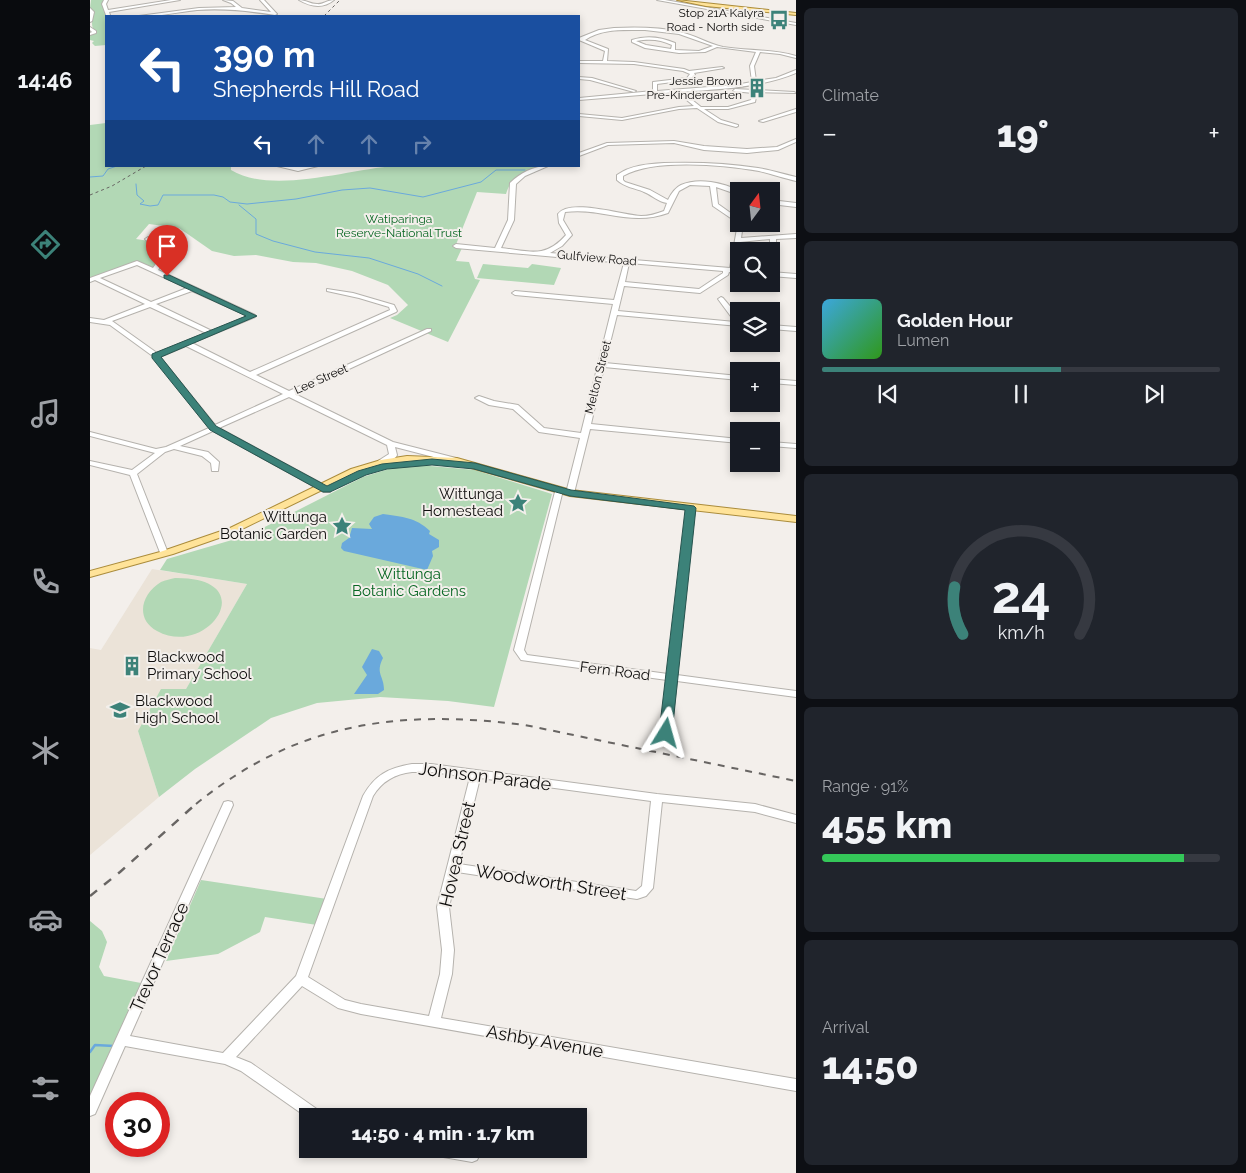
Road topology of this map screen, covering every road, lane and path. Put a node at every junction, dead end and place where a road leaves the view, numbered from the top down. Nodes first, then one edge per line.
1 (106, 0) edge
2 (146, 0) edge
3 (178, 0) edge
4 (225, 0) edge
5 (262, 0) edge
6 (301, 0) edge
7 (332, 0) edge
8 (659, 0) edge
9 (679, 0) edge
10 (151, 3) junction
11 (90, 9) edge
12 (241, 9) junction
13 (108, 10) junction
14 (166, 12) junction
15 (796, 14) edge
16 (109, 15) edge
17 (147, 15) edge
18 (172, 15) edge
19 (755, 17) junction
20 (90, 21) edge
21 (755, 23) dead end
22 (796, 24) edge
23 (90, 28) edge
24 (90, 34) edge
25 (581, 39) edge
26 (716, 46) junction
27 (673, 50) junction
28 (758, 52) junction
29 (796, 58) edge
30 (605, 61) junction
31 (580, 62) edge
32 (722, 68) dead end
33 (690, 72) junction
34 (796, 72) edge
35 (580, 78) edge
36 (754, 83) junction
37 (723, 87) junction
38 (678, 91) junction
39 (750, 91) junction
40 (655, 92) junction
41 (794, 93) dead end
42 (642, 94) junction
43 (580, 99) edge
44 (699, 108) junction
45 (796, 110) edge
46 (580, 115) edge
47 (760, 121) dead end
48 (736, 126) dead end
49 (796, 140) edge
50 (580, 155) edge
51 (285, 167) edge
52 (310, 167) edge
53 (543, 167) edge
54 (758, 170) joint
55 (796, 179) edge
56 (713, 184) junction
57 (730, 188) edge
58 (671, 202) junction
59 (780, 203) edge
60 (796, 205) edge
61 (730, 216) edge
62 (738, 232) edge
63 (796, 236) edge
64 (773, 237) junction
65 (148, 239) dead end
66 (737, 240) joint
67 (773, 242) edge
68 (456, 246) dead end
69 (497, 250) junction
70 (543, 254) junction
71 (626, 261) junction
72 (730, 270) edge
73 (154, 271) junction
74 (730, 272) edge
75 (780, 275) edge
76 (796, 276) edge
77 (92, 279) edge
78 (621, 284) junction
79 (193, 288) junction
80 (329, 290) dead end
81 (514, 293) dead end
82 (721, 299) dead end
83 (617, 302) junction
84 (151, 304) junction
85 (730, 311) edge
86 (614, 313) junction
87 (253, 316) joint
88 (90, 320) edge
89 (107, 322) junction
90 (730, 322) edge
91 (780, 328) edge
92 (796, 329) edge
93 (429, 330) dead end
94 (211, 333) junction
95 (186, 343) junction
96 (156, 356) junction
97 (601, 364) junction
98 (250, 375) junction
99 (730, 377) edge
100 (780, 382) edge
101 (796, 383) edge
102 (288, 394) junction
103 (479, 398) dead end
104 (586, 426) junction
105 (213, 428) junction
106 (90, 434) edge
107 (584, 436) junction
108 (730, 440) edge
109 (390, 444) junction
110 (780, 445) edge
111 (174, 446) junction
112 (796, 446) edge
113 (162, 451) junction
114 (457, 461) junction
115 (90, 463) edge
116 (381, 463) junction
117 (475, 466) junction
118 (215, 469) dead end
119 (133, 473) junction
120 (324, 488) junction
121 (559, 490) junction
122 (570, 493) junction
123 (691, 508) junction
124 (796, 519) edge
125 (164, 553) junction
126 (90, 574) edge
127 (673, 678) junction
128 (796, 694) edge
129 (666, 733) dead end
130 (476, 774) junction
131 (658, 798) junction
132 (228, 805) dead end
133 (796, 819) edge
134 (453, 867) junction
135 (301, 979) junction
136 (434, 1022) junction
137 (122, 1040) junction
138 (226, 1059) junction
139 (796, 1085) edge
140 (305, 1108) edge
141 (90, 1110) edge

1 - 13 street
2 - 10 street
3 - 10 street
4 - 12 street
5 - 12 street
6 - 7 street
8 - 19 street
9 - 15 main road
10 - 13 street
10 - 14 street
11 - 20 street
12 - 14 street
13 - 16 street
14 - 17 street
14 - 18 street
19 - 21 street
19 - 22 street
23 - 24 street
25 - 26 street
25 - 30 street
26 - 27 street
26 - 28 street
27 - 27 street
28 - 29 street
28 - 36 street
30 - 31 street
30 - 33 street
32 - 33 street
33 - 40 street
34 - 36 street
35 - 42 street
36 - 37 street
37 - 38 street
37 - 39 street
38 - 40 street
38 - 44 street
39 - 41 street
39 - 44 street
40 - 42 street
42 - 43 street
44 - 46 street
44 - 48 street
45 - 47 street
49 - 50 street
51 - 52 street
53 - 69 street
54 - 55 street
54 - 58 street
56 - 57 street
56 - 58 street
56 - 61 street
58 - 70 street
59 - 60 street
62 - 66 street
63 - 64 street
64 - 66 street
64 - 67 street
65 - 73 street
68 - 69 street, Gulfview Road
69 - 70 street, Gulfview Road
70 - 71 street, Gulfview Road
71 - 72 street, Gulfview Road
71 - 78 street, Melton Street
73 - 77 street
73 - 79 street
74 - 78 street
75 - 76 street
77 - 84 street
78 - 83 street, Melton Street
79 - 84 street
79 - 87 street
80 - 98 street
81 - 83 street
82 - 85 street
83 - 86 street, Melton Street
84 - 89 street
84 - 94 street
86 - 90 street
86 - 97 street, Melton Street
87 - 94 street
88 - 89 street
89 - 96 street
91 - 92 street
93 - 102 street, Lee Street
94 - 95 street
95 - 96 street
95 - 98 street
96 - 105 street
97 - 99 street
97 - 104 street, Melton Street
98 - 102 street
100 - 101 street
102 - 105 street, Lee Street
102 - 109 street
103 - 107 street
104 - 107 street, Melton Street
104 - 108 street
105 - 111 street, Lee Street
105 - 120 street
106 - 113 street
107 - 122 street, Melton Street
109 - 114 street
109 - 116 street
110 - 112 street
111 - 113 street, Lee Street
111 - 118 street
113 - 119 street, Lee Street
114 - 116 main road
114 - 117 main road
115 - 119 street
116 - 120 main road
117 - 120 main road
117 - 121 main road
119 - 125 street
120 - 125 main road
121 - 122 main road
121 - 127 street, Fern Road
122 - 123 main road
123 - 124 main road
123 - 127 street
125 - 126 main road
127 - 128 street, Fern Road
127 - 129 street
130 - 131 street, Johnson Parade
130 - 134 street, Hovea Street
130 - 135 street, Johnson Parade
131 - 133 street, Johnson Parade
131 - 134 street, Woodworth Street
132 - 137 street, Trevor Terrace
134 - 136 street, Hovea Street
135 - 136 street, Ashby Avenue
135 - 138 street, Johnson Parade
136 - 139 street, Ashby Avenue
137 - 138 street
137 - 141 street, Trevor Terrace
138 - 140 street

